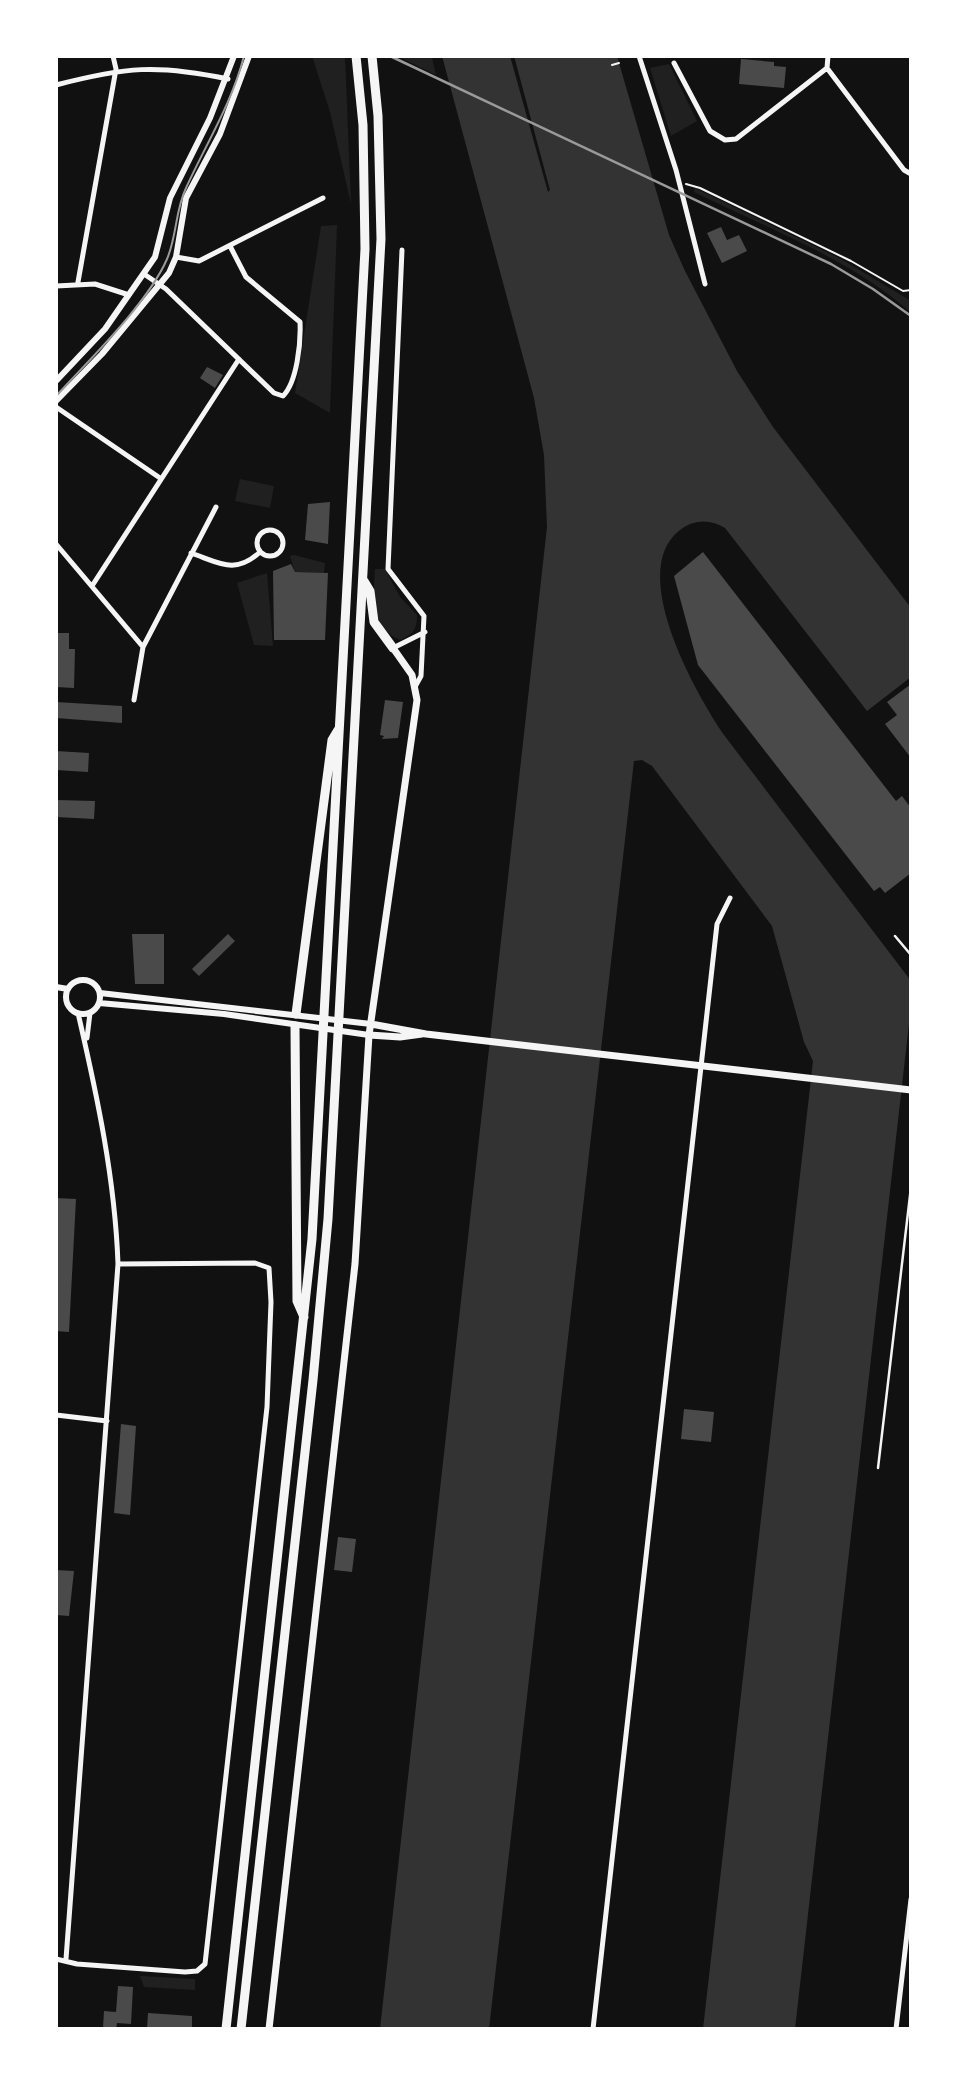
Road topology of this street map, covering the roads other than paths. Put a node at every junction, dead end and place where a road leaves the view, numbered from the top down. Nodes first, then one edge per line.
1 (113, 56) edge
2 (234, 56) edge
3 (249, 56) edge
4 (356, 56) edge
5 (372, 56) edge
6 (639, 56) edge
7 (828, 56) edge
8 (674, 63) dead end
9 (827, 68) junction
10 (116, 69) junction
11 (228, 79) junction
12 (56, 85) edge
13 (911, 174) edge
14 (323, 198) dead end
15 (230, 246) junction
16 (402, 250) dead end
17 (176, 257) junction
18 (144, 274) junction
19 (78, 282) junction
20 (705, 284) dead end
21 (160, 285) junction
22 (56, 286) edge
23 (130, 295) junction
24 (239, 359) junction
25 (56, 381) edge
26 (56, 401) edge
27 (56, 407) edge
28 (160, 478) junction
29 (216, 507) dead end
30 (56, 544) edge
31 (260, 552) junction
32 (191, 553) junction
33 (364, 580) junction
34 (92, 586) junction
35 (425, 632) junction
36 (143, 647) junction
37 (393, 648) junction
38 (416, 685) junction
39 (134, 700) dead end
40 (339, 728) junction
41 (730, 898) dead end
42 (895, 936) dead end
43 (911, 955) edge
44 (56, 987) edge
45 (68, 989) junction
46 (100, 993) junction
47 (56, 1000) edge
48 (67, 1002) junction
49 (99, 1003) junction
50 (78, 1013) junction
51 (90, 1013) junction
52 (296, 1014) junction
53 (371, 1024) junction
54 (295, 1026) junction
55 (426, 1034) junction
56 (369, 1035) junction
57 (86, 1041) junction
58 (701, 1066) junction
59 (911, 1090) edge
60 (911, 1187) edge
61 (118, 1264) junction
62 (305, 1319) junction
63 (56, 1415) edge
64 (107, 1421) junction
65 (878, 1468) dead end
66 (911, 1899) edge
67 (56, 1959) edge
68 (66, 1959) junction
69 (226, 2029) edge
70 (241, 2029) edge
71 (269, 2029) edge
72 (593, 2029) edge
73 (896, 2029) edge

1 - 10 street
2 - 11 street
3 - 17 street
4 - 40 highway
5 - 33 highway
6 - 20 street
7 - 9 street
8 - 9 street
9 - 13 street
10 - 11 street
10 - 12 street
10 - 19 street
11 - 18 street
14 - 15 street
15 - 17 street
15 - 24 street
16 - 35 street
17 - 21 street
18 - 21 street
18 - 23 street
19 - 22 street
19 - 23 street
21 - 24 street
21 - 26 street
23 - 25 street
24 - 28 street
27 - 28 street
28 - 34 street
29 - 32 street
30 - 34 street
31 - 31 street
31 - 32 street
32 - 36 street
33 - 37 highway
33 - 70 highway
34 - 36 street
35 - 37 street
35 - 38 street
36 - 39 street
37 - 38 main road
38 - 53 main road
40 - 52 highway
40 - 62 highway
41 - 58 street
42 - 43 lane
44 - 45 street
45 - 46 street
45 - 48 street
46 - 49 street
46 - 52 street
47 - 48 street
48 - 50 street
49 - 51 street
49 - 54 street
50 - 51 street
50 - 57 street
51 - 57 street
52 - 53 street
52 - 54 street
53 - 55 main road
53 - 56 main road
54 - 56 street
54 - 62 highway
55 - 56 main road
55 - 58 main road
56 - 71 main road
57 - 61 street
58 - 59 main road
58 - 72 street
60 - 65 lane
61 - 64 street
61 - 68 street
62 - 69 highway
63 - 64 street
64 - 68 street
66 - 73 street
67 - 68 street

